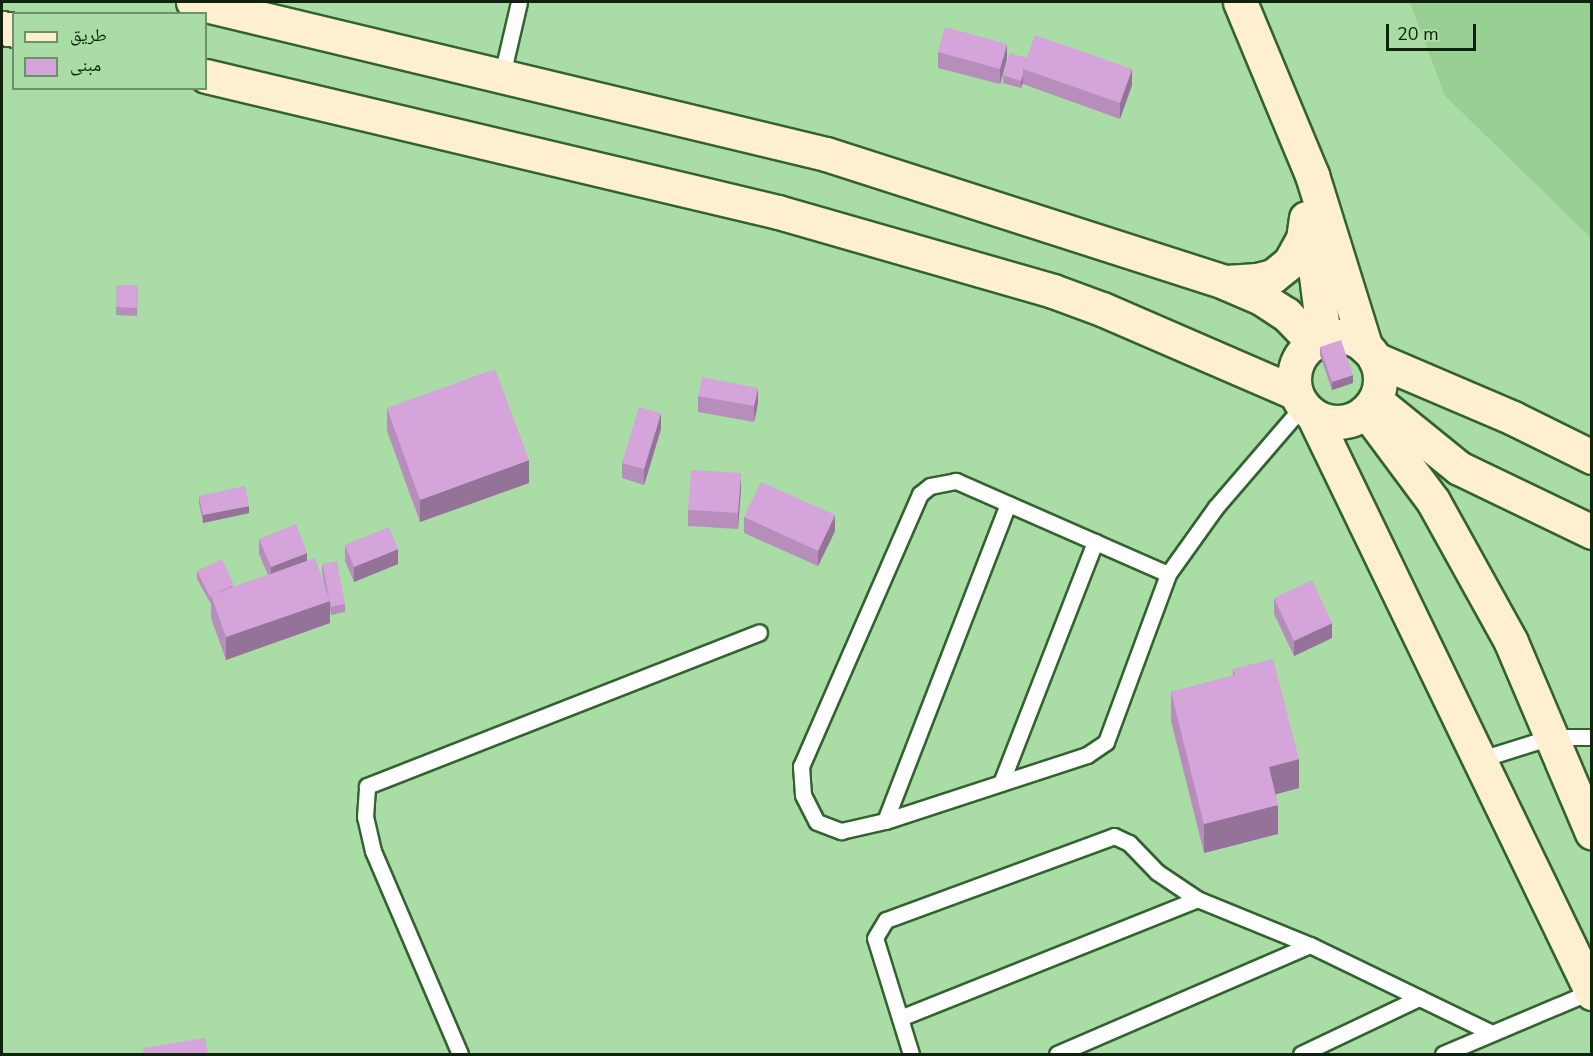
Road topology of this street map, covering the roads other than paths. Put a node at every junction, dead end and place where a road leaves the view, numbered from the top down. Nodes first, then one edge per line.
1 (193, 2) edge
2 (519, 2) edge
3 (1240, 2) edge
4 (502, 75) junction
5 (207, 76) edge
6 (1312, 175) junction
7 (1224, 282) junction
8 (1319, 341) junction
9 (1370, 354) junction
10 (1304, 405) junction
11 (1370, 406) junction
12 (1592, 458) edge
13 (1008, 504) junction
14 (1592, 532) edge
15 (1095, 542) junction
16 (1168, 574) junction
17 (759, 632) dead end
18 (1551, 737) junction
19 (1592, 737) edge
20 (1478, 760) junction
21 (1001, 783) junction
22 (885, 821) junction
23 (1592, 833) edge
24 (1197, 899) junction
25 (1310, 945) junction
26 (1591, 992) edge
27 (1419, 998) junction
28 (900, 1018) junction
29 (1492, 1033) junction
30 (460, 1054) edge
31 (911, 1054) edge
32 (1057, 1054) edge
33 (1301, 1054) edge
34 (1443, 1054) edge

1 - 4 main road
2 - 4 lane
3 - 6 main road
4 - 7 main road
5 - 10 main road
6 - 7 main road
6 - 8 main road
6 - 9 main road
7 - 8 main road
8 - 9 main road
8 - 10 main road
9 - 11 main road
9 - 12 main road
10 - 11 main road
10 - 16 lane
10 - 20 main road
11 - 14 main road
11 - 18 main road
13 - 15 lane
13 - 22 lane
13 - 22 lane
15 - 16 lane
15 - 21 lane
16 - 21 lane
17 - 30 lane
18 - 19 lane
18 - 20 lane
18 - 23 main road
20 - 26 main road
21 - 22 lane
24 - 25 lane
24 - 28 lane
24 - 28 lane
25 - 27 lane
25 - 32 lane
26 - 29 lane
27 - 29 lane
27 - 33 lane
28 - 31 lane
29 - 34 lane

